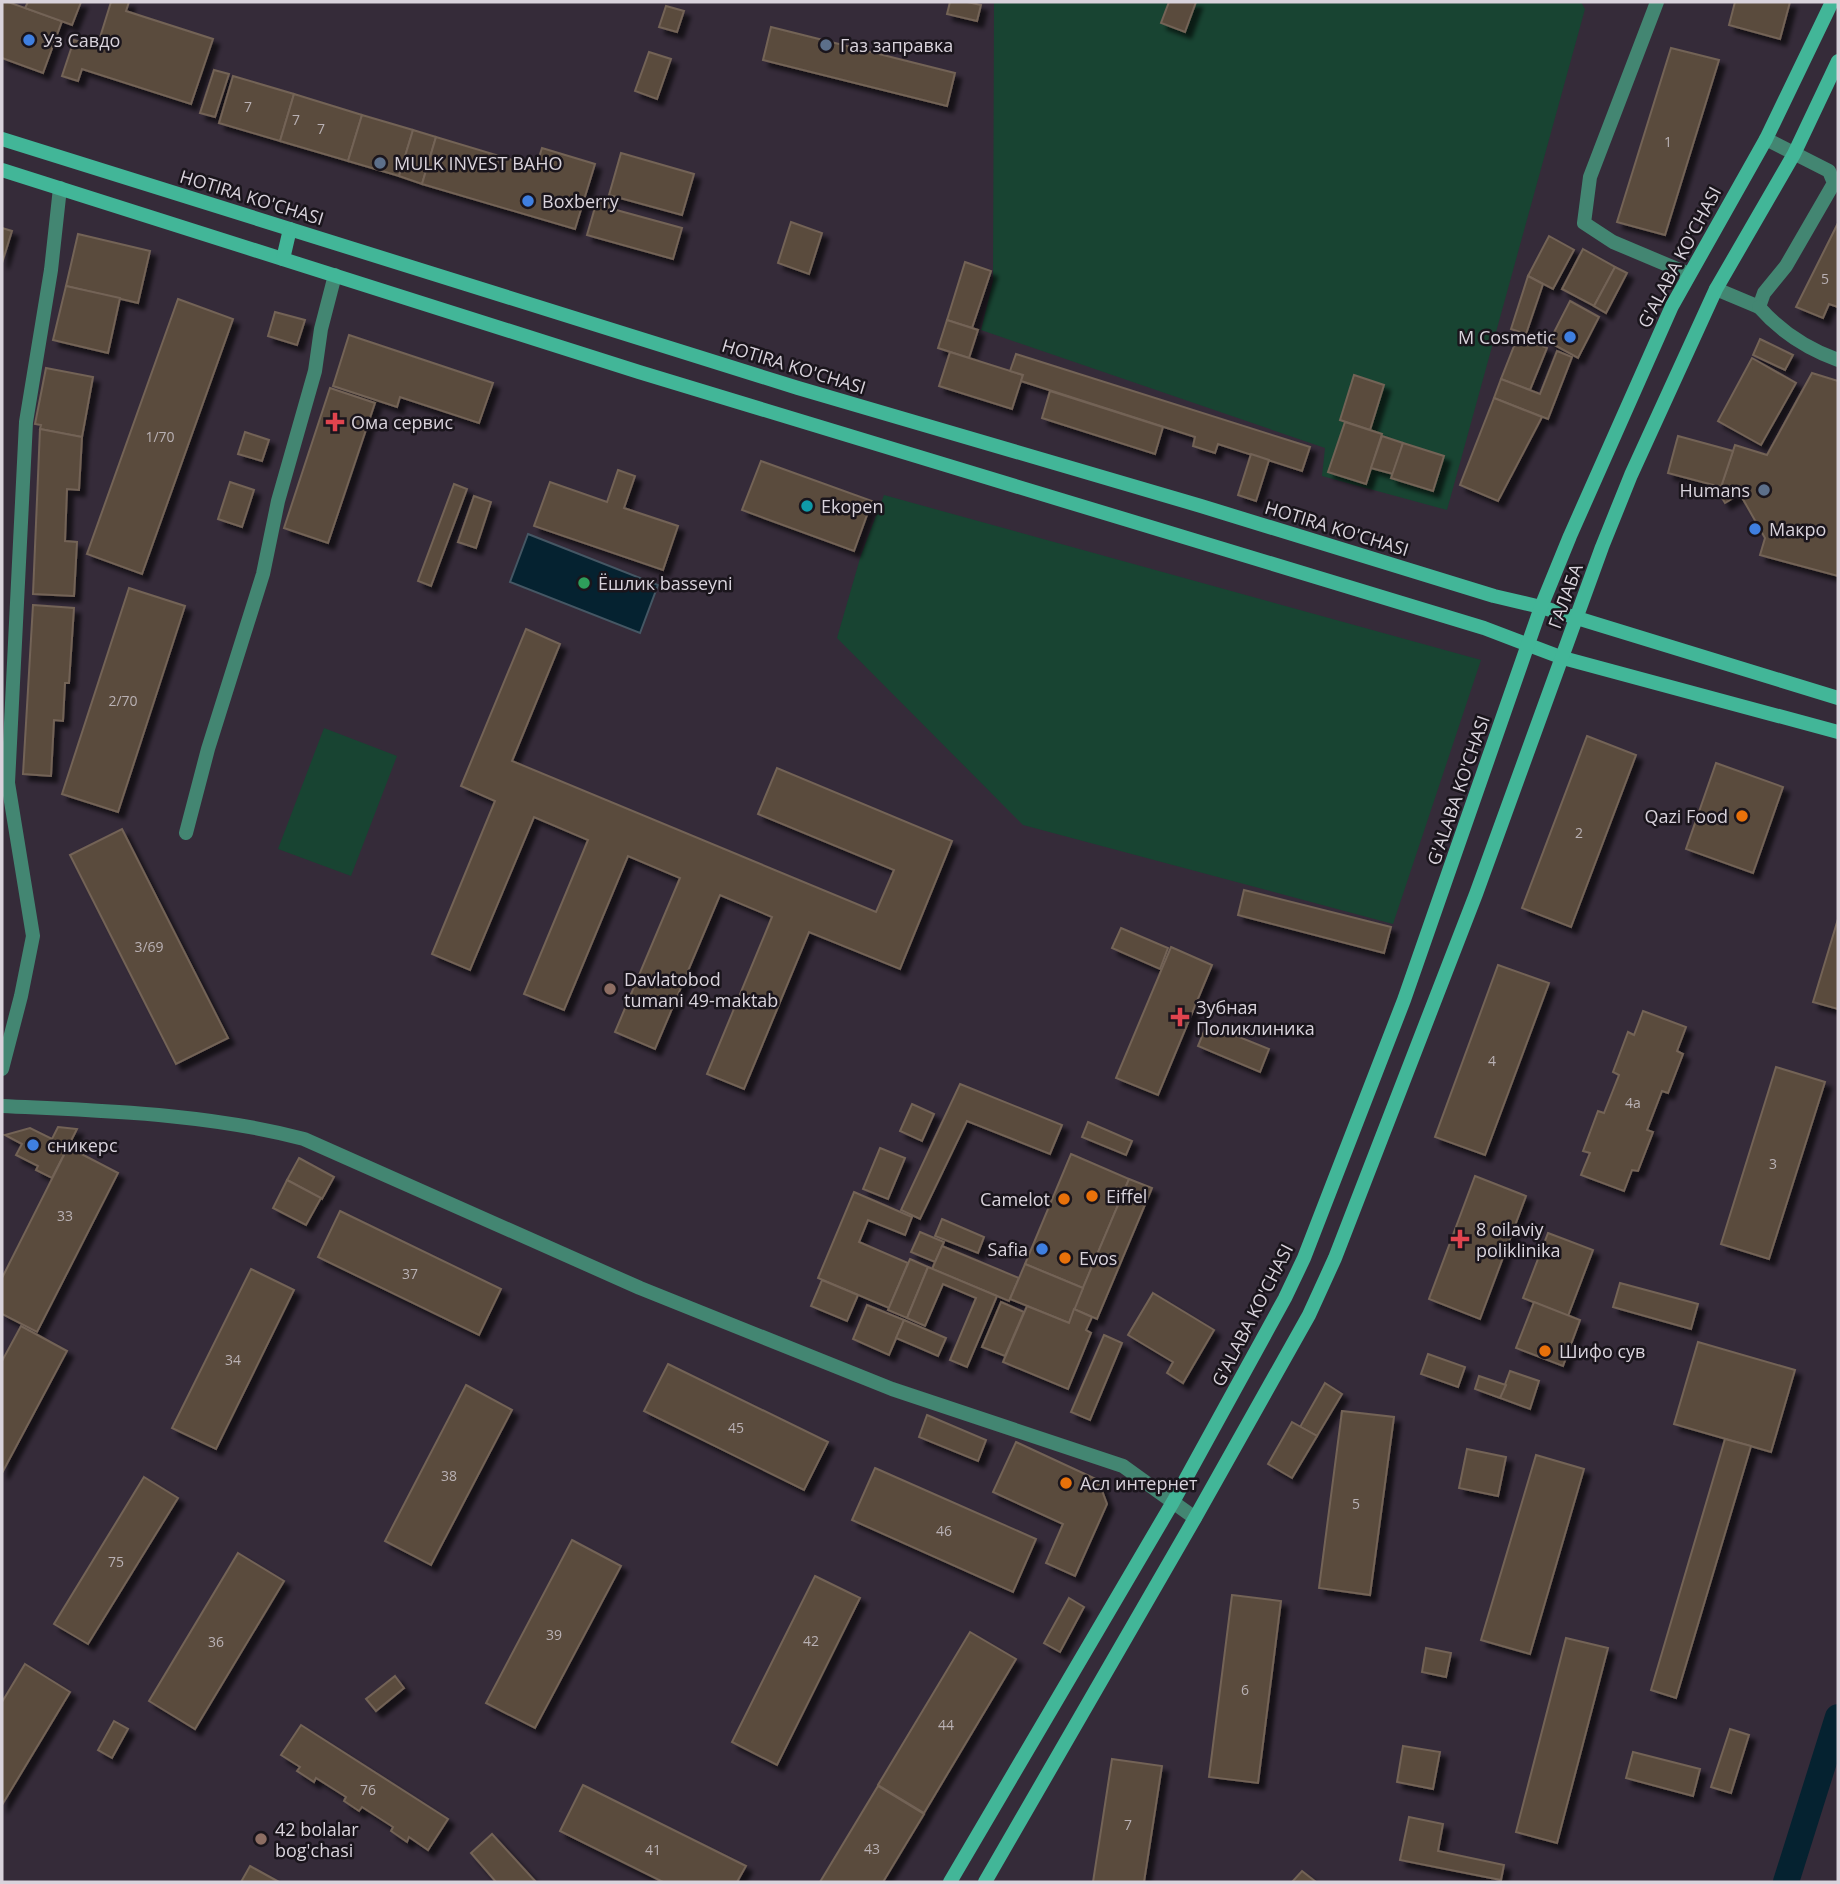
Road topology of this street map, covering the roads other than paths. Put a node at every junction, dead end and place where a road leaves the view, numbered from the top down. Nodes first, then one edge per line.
1 (1657, 2) edge
2 (1832, 2) edge
3 (1838, 61) edge
4 (2, 139) edge
5 (1766, 139) junction
6 (1794, 154) junction
7 (2, 170) edge
8 (60, 188) junction
9 (290, 229) junction
10 (283, 259) junction
11 (1689, 274) junction
12 (335, 275) junction
13 (1716, 289) junction
14 (1759, 307) junction
15 (1838, 360) edge
16 (1570, 536) joint
17 (1541, 607) junction
18 (1577, 619) junction
19 (1529, 645) junction
20 (1563, 657) junction
21 (1838, 698) edge
22 (1838, 732) edge
23 (186, 832) dead end
24 (2, 1069) edge
25 (2, 1105) edge
26 (1172, 1502) junction
27 (1195, 1518) junction
28 (950, 1882) edge
29 (985, 1882) edge

1 - 11 street
2 - 5 main road, G'ALABA KO'CHASI
3 - 6 main road
4 - 9 main road, HOTIRA KO'CHASI
5 - 6 street
5 - 11 main road, G'ALABA KO'CHASI
6 - 13 main road
6 - 14 street
7 - 8 main road
8 - 10 main road
8 - 24 street
9 - 10 main road
9 - 17 main road, HOTIRA KO'CHASI
10 - 12 main road
11 - 16 main road, G'ALABA KO'CHASI
12 - 19 main road
12 - 23 street
13 - 14 street
13 - 18 main road, ГАЛАБА
14 - 15 street
16 - 17 main road, ГАЛАБА
17 - 18 main road, HOTIRA KO'CHASI
17 - 19 main road, ГАЛАБА
18 - 20 main road, ГАЛАБА
18 - 21 main road, HOTIRA KO'CHASI
19 - 20 main road
19 - 26 main road, G'ALABA KO'CHASI
20 - 22 main road
20 - 27 main road
25 - 26 street
26 - 27 street
26 - 28 main road, G'ALABA KO'CHASI
27 - 29 main road

